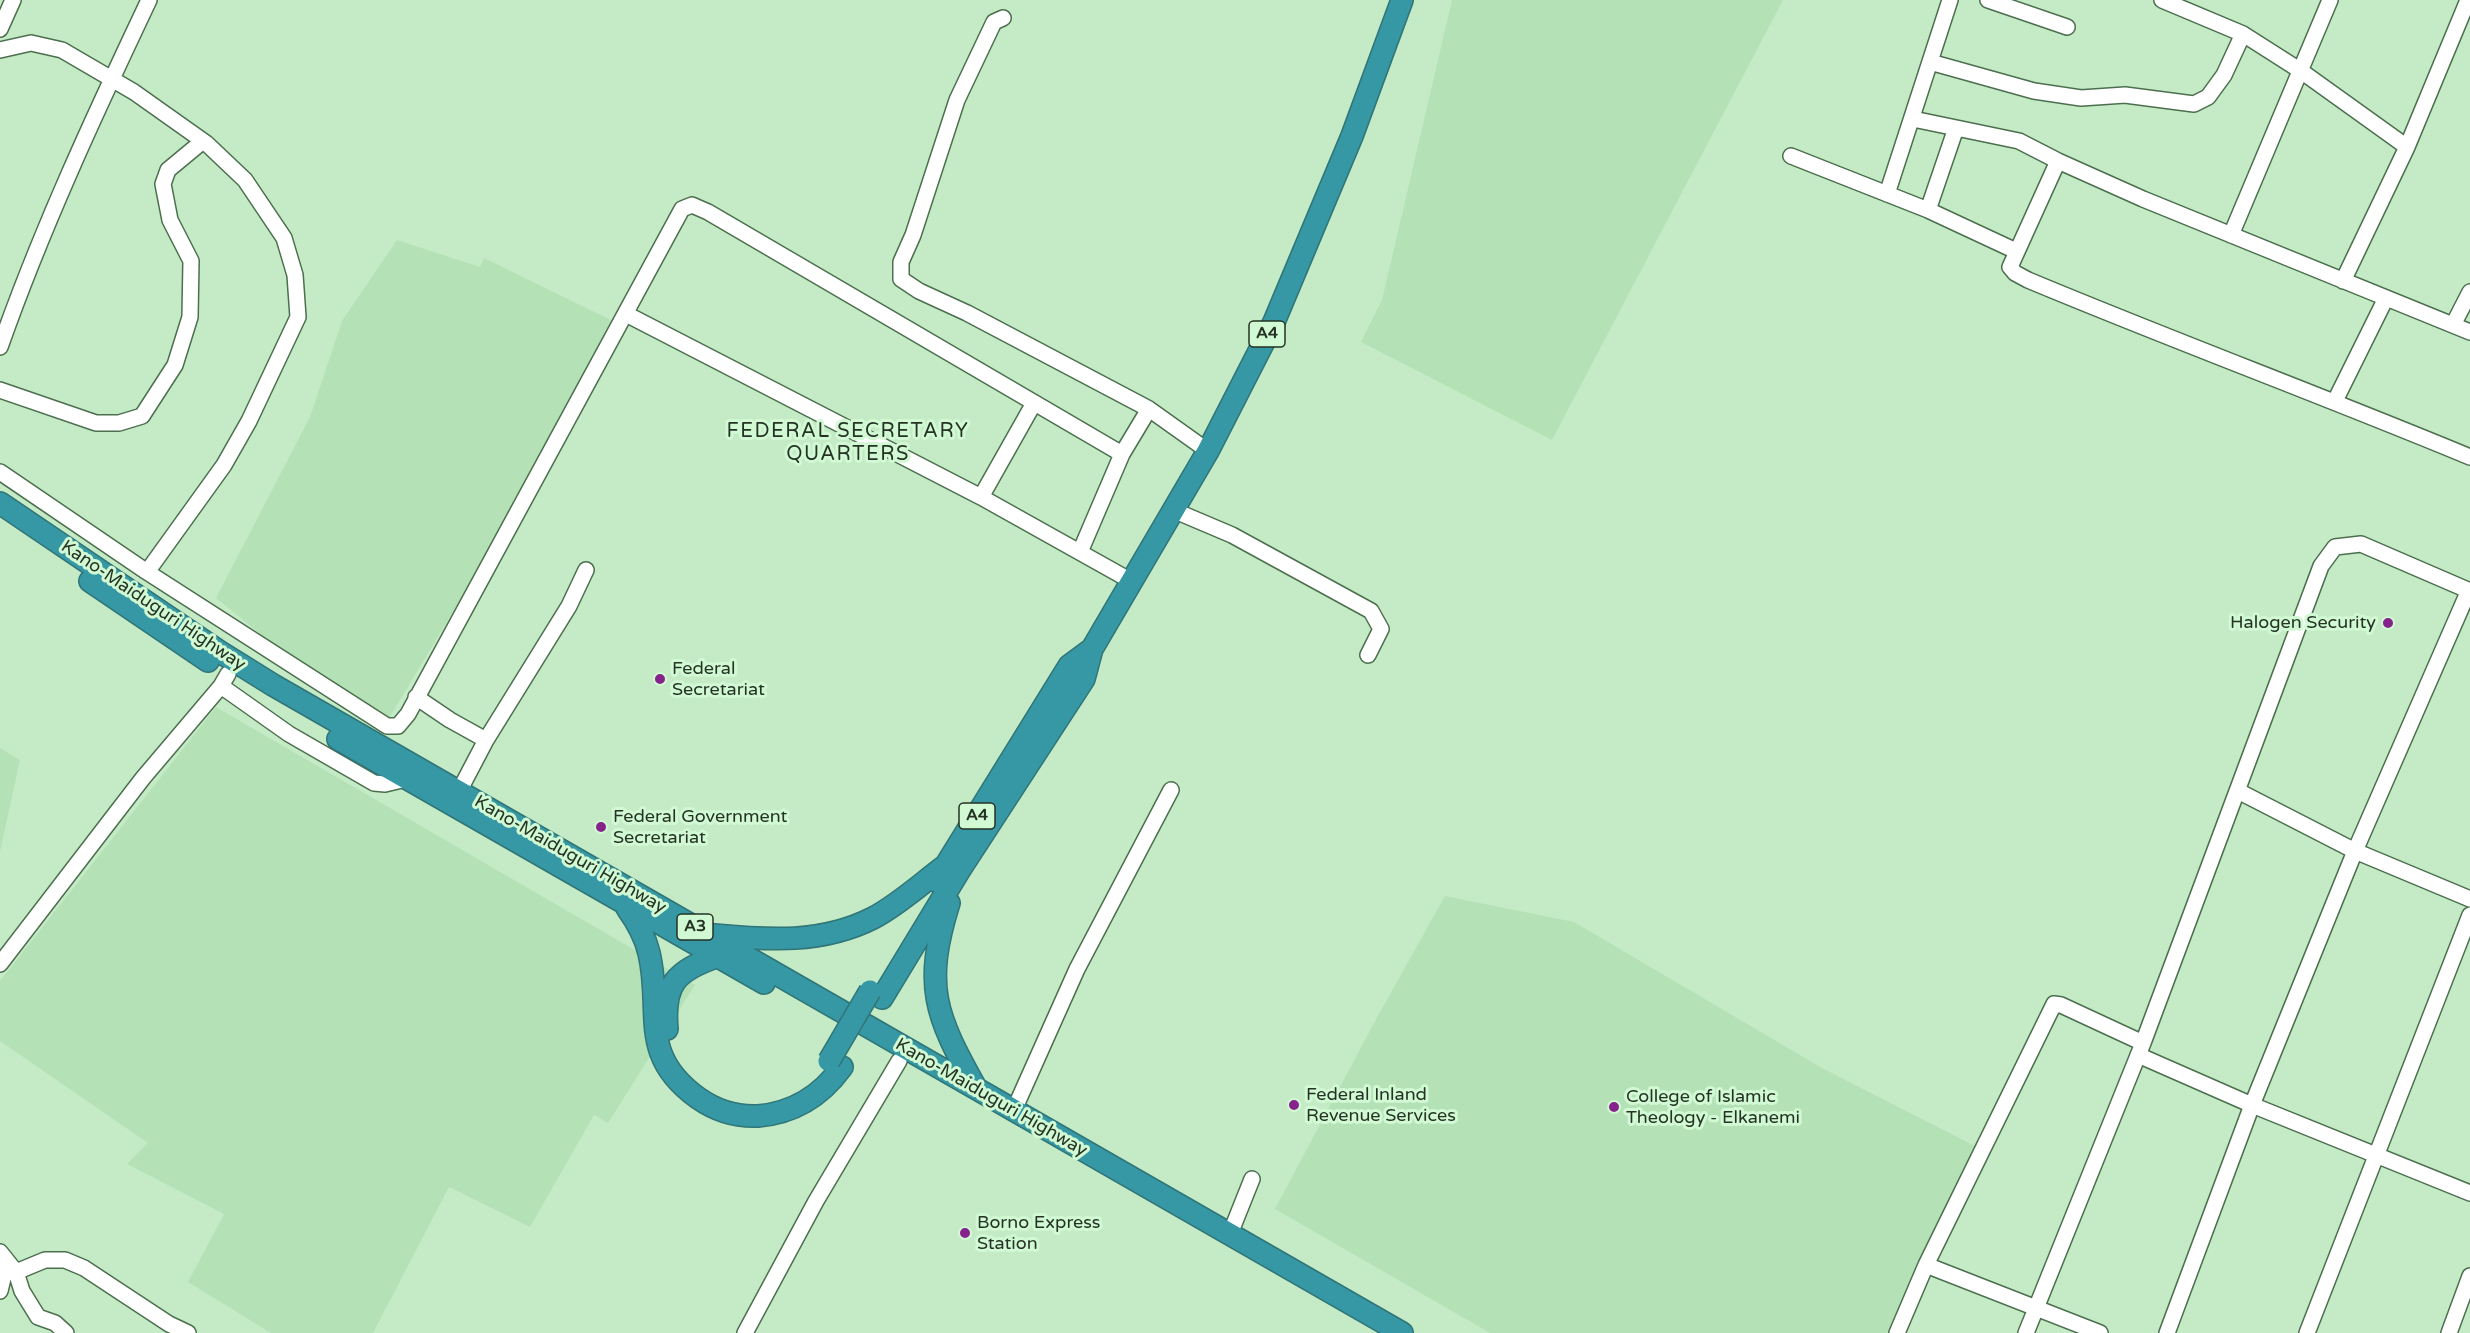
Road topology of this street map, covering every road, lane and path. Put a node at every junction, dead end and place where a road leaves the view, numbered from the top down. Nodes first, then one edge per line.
1 (13, 0) edge
2 (148, 0) edge
3 (1402, 0) edge
4 (1950, 0) edge
5 (1988, 0) edge
6 (2162, 0) edge
7 (2331, 0) edge
8 (2468, 0) edge
9 (1003, 18) dead end
10 (2067, 27) dead end
11 (0, 28) edge
12 (2243, 34) junction
13 (0, 50) edge
14 (1930, 62) junction
15 (2301, 71) junction
16 (111, 79) junction
17 (1913, 118) junction
18 (1956, 128) junction
19 (203, 141) junction
20 (2407, 147) junction
21 (1791, 156) dead end
22 (2058, 161) junction
23 (1887, 194) junction
24 (1928, 210) junction
25 (2231, 235) junction
26 (2016, 251) junction
27 (2343, 281) junction
28 (2470, 292) edge
29 (2386, 298) junction
30 (626, 314) junction
31 (2453, 325) junction
32 (2470, 332) edge
33 (0, 347) edge
34 (0, 390) edge
35 (2335, 401) junction
36 (1034, 403) junction
37 (1149, 410) junction
38 (1208, 451) junction
39 (1122, 454) junction
40 (2470, 456) edge
41 (0, 472) edge
42 (981, 497) junction
43 (0, 503) edge
44 (1173, 510) junction
45 (0, 520) edge
46 (1080, 552) junction
47 (586, 570) dead end
48 (147, 572) junction
49 (1133, 582) junction
50 (2469, 591) edge
51 (1368, 655) dead end
52 (225, 680) junction
53 (416, 697) junction
54 (486, 740) junction
55 (1171, 790) dead end
56 (2238, 791) junction
57 (455, 798) junction
58 (2355, 851) junction
59 (952, 869) junction
60 (2470, 899) edge
61 (625, 905) junction
62 (2470, 915) edge
63 (708, 934) junction
64 (716, 957) junction
65 (0, 964) edge
66 (2141, 1049) junction
67 (899, 1061) junction
68 (835, 1064) junction
69 (977, 1089) junction
70 (2252, 1105) junction
71 (1014, 1110) junction
72 (2377, 1154) junction
73 (1252, 1179) dead end
74 (2470, 1192) edge
75 (1230, 1234) junction
76 (7, 1262) edge
77 (1926, 1265) junction
78 (2470, 1276) edge
79 (0, 1290) edge
80 (2036, 1310) junction
81 (66, 1333) edge
82 (188, 1333) edge
83 (745, 1333) edge
84 (1375, 1333) edge
85 (1402, 1333) edge
86 (1897, 1333) edge
87 (2026, 1333) edge
88 (2100, 1333) edge
89 (2167, 1333) edge
90 (2307, 1333) edge
91 (2449, 1333) edge

1 - 11 street
2 - 16 street
3 - 38 highway, A4
4 - 14 street
5 - 10 street
6 - 12 street
7 - 15 street
8 - 20 street
9 - 37 street
12 - 14 street
12 - 15 street
13 - 16 street
14 - 17 street
15 - 20 street
15 - 25 street
16 - 19 street
16 - 33 street
17 - 18 street
17 - 23 street
18 - 22 street
18 - 24 street
19 - 34 street
19 - 48 street
20 - 27 street
21 - 23 street
22 - 25 street
22 - 26 street
23 - 24 street
24 - 26 street
25 - 27 street
26 - 35 street
27 - 29 street
28 - 31 street
29 - 31 street
29 - 35 street
30 - 36 street
30 - 42 street
30 - 53 street
31 - 32 street
35 - 40 street
36 - 39 street
36 - 42 street
37 - 38 street
37 - 39 street
38 - 44 highway, A4
39 - 46 street
41 - 48 street
42 - 46 street
43 - 57 highway, Kano-Maiduguri Highway / A3
44 - 49 highway, A4
44 - 51 street
45 - 52 highway, Kano-Maiduguri Highway / A3
46 - 49 street
47 - 54 street
48 - 53 street
49 - 59 highway, A4
50 - 56 street
50 - 58 street
52 - 57 highway, Kano-Maiduguri Highway / A3
52 - 65 street
53 - 54 street
54 - 57 street
55 - 71 street
56 - 58 street
56 - 66 street
57 - 61 highway, Kano-Maiduguri Highway / A3
57 - 63 highway, Kano-Maiduguri Highway / A3
58 - 60 street
58 - 70 street
59 - 63 highway
59 - 68 highway, A4
59 - 69 highway
61 - 64 highway, Kano-Maiduguri Highway / A3
61 - 68 highway, A4
62 - 72 street
63 - 69 highway, Kano-Maiduguri Highway / A3
64 - 67 highway, Kano-Maiduguri Highway / A3
64 - 68 highway, A4
66 - 70 street
66 - 77 street
66 - 80 street
67 - 83 street
67 - 84 highway, Kano-Maiduguri Highway / A3
69 - 71 highway, Kano-Maiduguri Highway / A3
70 - 72 street
70 - 89 street
71 - 75 highway, Kano-Maiduguri Highway / A3
72 - 74 street
72 - 90 street
73 - 75 street
75 - 85 highway, Kano-Maiduguri Highway / A3
76 - 79 street
76 - 81 street
76 - 82 street
77 - 80 street
77 - 86 street
78 - 91 street
80 - 87 street
80 - 88 street

